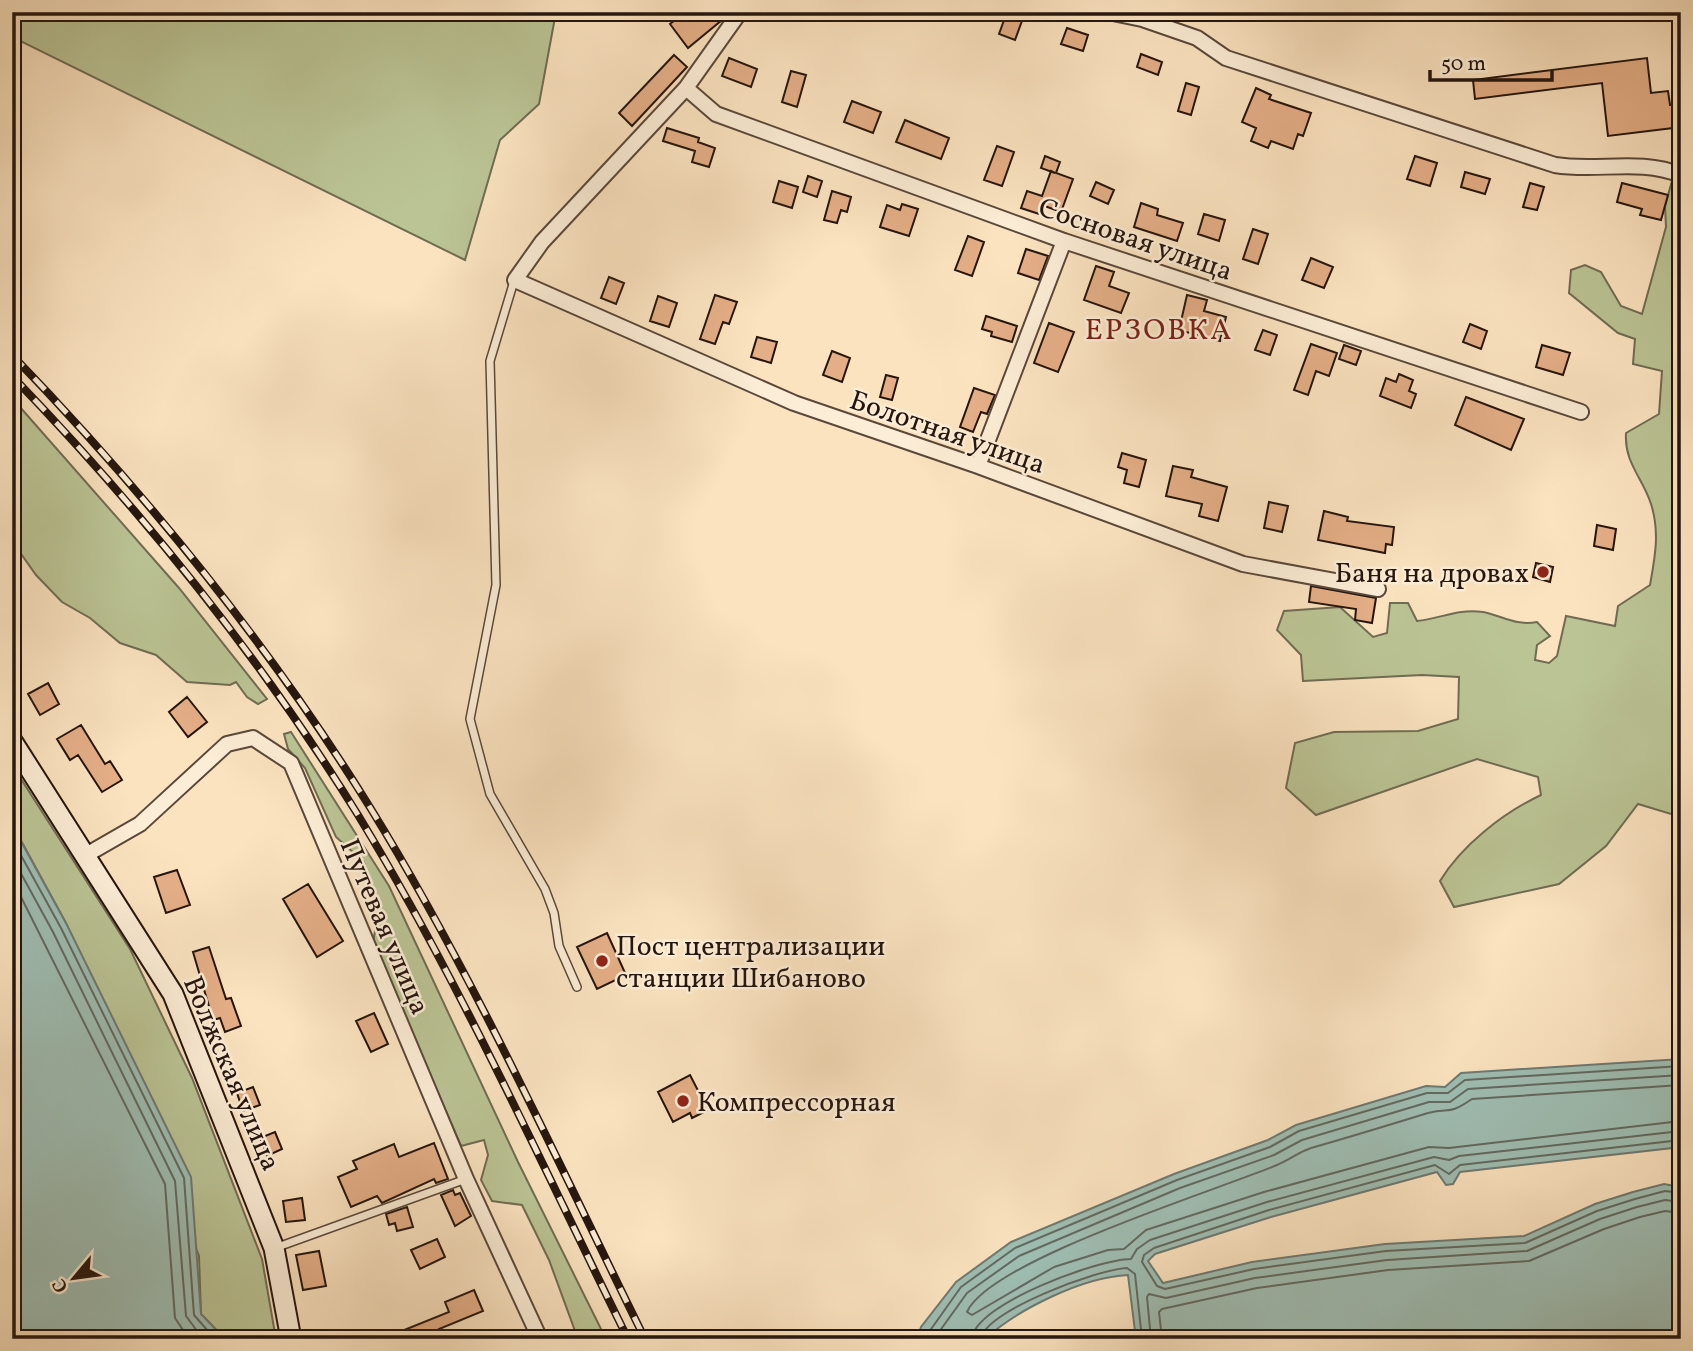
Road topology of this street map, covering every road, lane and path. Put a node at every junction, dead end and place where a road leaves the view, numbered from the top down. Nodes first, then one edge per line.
1 (739, 12) edge
2 (1108, 12) edge
3 (686, 88) junction
4 (1681, 175) edge
5 (1064, 240) junction
6 (515, 280) junction
7 (1581, 412) dead end
8 (978, 466) junction
9 (1378, 589) dead end
10 (12, 741) edge
11 (86, 855) junction
12 (577, 987) dead end
13 (466, 1179) junction
14 (274, 1248) junction
15 (291, 1339) edge
16 (540, 1339) edge

1 - 3 street
2 - 4 street
3 - 5 street, Сосновая улица
3 - 6 street
5 - 7 street, Сосновая улица
5 - 8 street
6 - 8 street, Болотная улица
6 - 12 lane
8 - 9 street, Болотная улица
10 - 11 street, Волжская улица
11 - 13 street, Путевая улица
11 - 14 street, Волжская улица
13 - 14 lane
13 - 16 street, Путевая улица
14 - 15 street, Волжская улица

